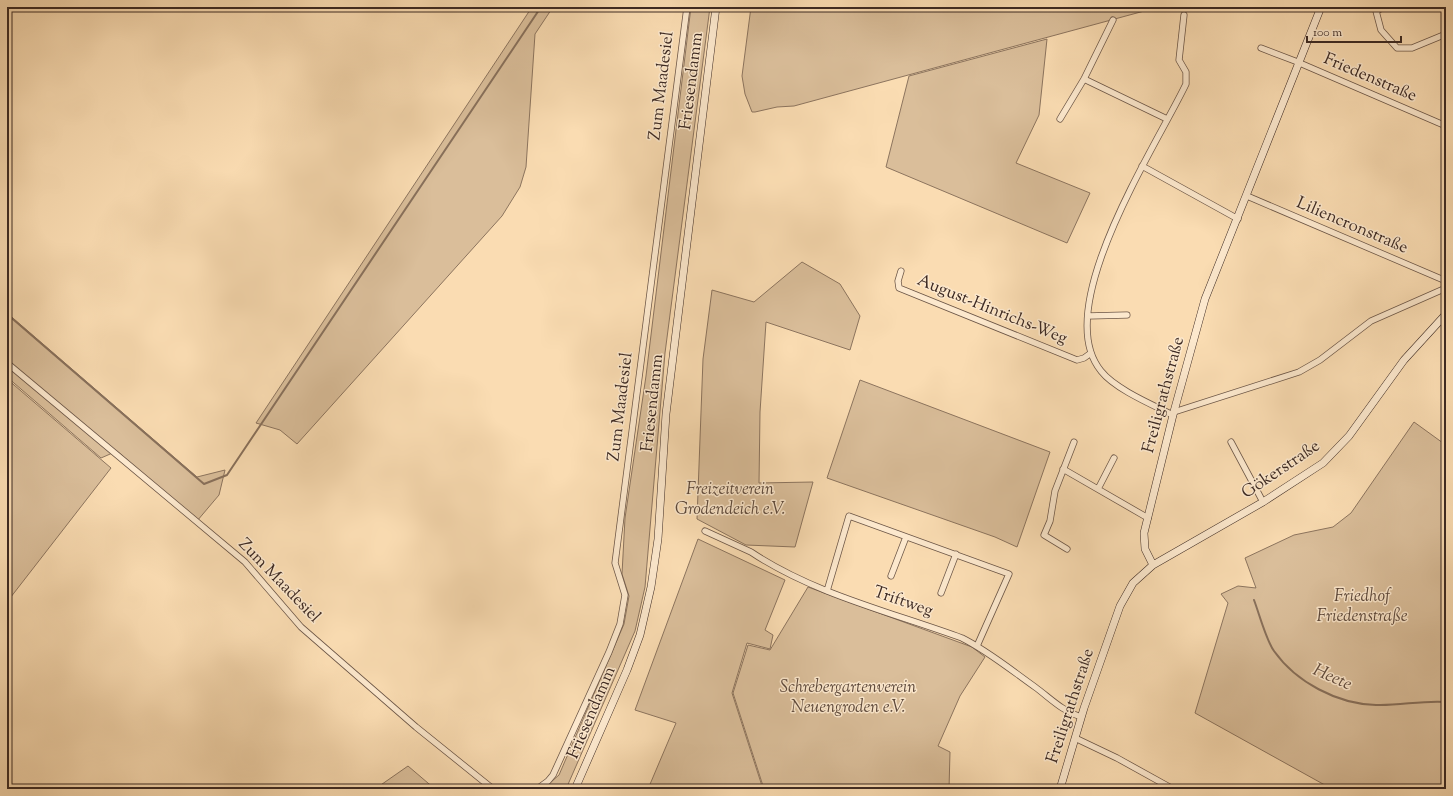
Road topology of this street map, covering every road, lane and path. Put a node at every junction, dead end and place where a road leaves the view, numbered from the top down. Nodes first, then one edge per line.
1 (687, 7) edge
2 (716, 7) edge
3 (1321, 7) edge
4 (1384, 7) edge
5 (1184, 15) dead end
6 (1113, 20) dead end
7 (1446, 34) edge
8 (1261, 48) dead end
9 (1300, 63) junction
10 (1084, 79) junction
11 (1060, 119) dead end
12 (1167, 119) junction
13 (1446, 126) edge
14 (1142, 166) junction
15 (1247, 196) junction
16 (1238, 219) junction
17 (901, 271) dead end
18 (1446, 281) edge
19 (1446, 288) edge
20 (1446, 314) edge
21 (1127, 315) dead end
22 (1088, 316) junction
23 (1091, 353) junction
24 (7, 363) edge
25 (1174, 413) junction
26 (1074, 442) dead end
27 (1231, 442) dead end
28 (1114, 458) dead end
29 (1063, 469) junction
30 (1098, 489) junction
31 (1263, 502) junction
32 (1148, 518) junction
33 (705, 531) dead end
34 (906, 536) junction
35 (1067, 549) dead end
36 (956, 554) junction
37 (1153, 565) junction
38 (891, 576) dead end
39 (827, 591) junction
40 (941, 593) dead end
41 (977, 646) junction
42 (1081, 717) junction
43 (1075, 738) junction
44 (493, 789) edge
45 (537, 789) edge
46 (576, 789) edge
47 (1060, 789) edge
48 (1173, 789) edge

1 - 45 street, Zum Maadesiel
2 - 46 main road, Friesendamm
3 - 9 main road, Freiligrathstraße
4 - 7 street
5 - 12 street
6 - 10 street
8 - 9 street, Friedenstraße
9 - 13 street, Friedenstraße
9 - 15 main road, Freiligrathstraße
10 - 11 street
10 - 12 street
12 - 14 street
14 - 16 street
14 - 22 street
15 - 16 main road, Freiligrathstraße
15 - 18 street, Liliencronstraße
16 - 25 main road, Freiligrathstraße
17 - 23 street, August-Hinrichs-Weg
19 - 25 street
20 - 31 main road, Gökerstraße
21 - 22 street
22 - 23 street
23 - 25 street
24 - 44 street, Zum Maadesiel
25 - 32 main road, Freiligrathstraße
26 - 29 street
27 - 31 street
28 - 30 street
29 - 30 street
29 - 35 street
30 - 32 street
31 - 37 main road, Gökerstraße
32 - 37 main road, Freiligrathstraße
33 - 39 street, Triftweg
34 - 36 street
34 - 38 street
34 - 39 street
36 - 40 street
36 - 41 street
37 - 42 main road, Freiligrathstraße
39 - 41 street, Triftweg
41 - 42 street, Triftweg
42 - 43 main road, Freiligrathstraße
43 - 47 main road, Freiligrathstraße
43 - 48 street

